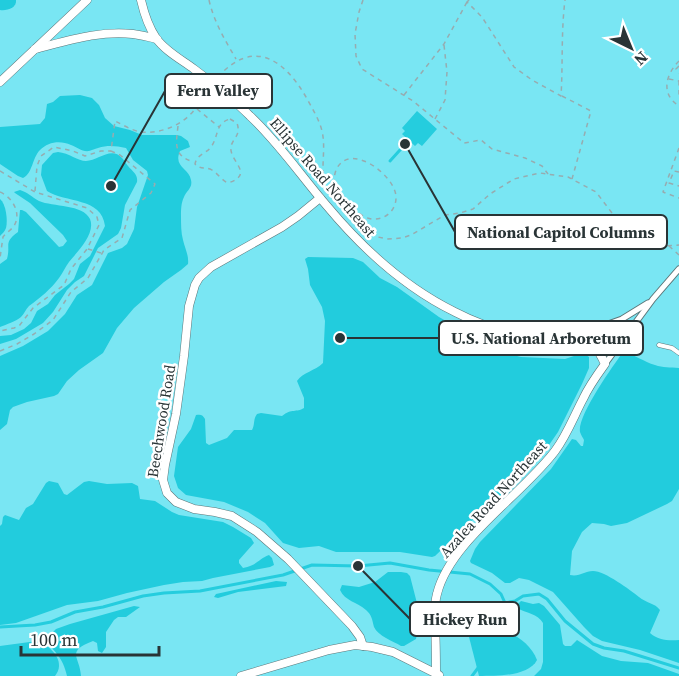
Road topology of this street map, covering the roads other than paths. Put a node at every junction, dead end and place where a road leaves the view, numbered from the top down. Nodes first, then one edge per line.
1 (87, 0) edge
2 (141, 0) edge
3 (157, 39) junction
4 (35, 49) junction
5 (1, 81) edge
6 (320, 198) junction
7 (679, 269) edge
8 (653, 299) junction
9 (579, 334) junction
10 (659, 345) dead end
11 (679, 350) edge
12 (605, 364) junction
13 (363, 646) junction
14 (437, 675) edge
15 (241, 676) edge

1 - 4 street
2 - 3 street, Ellipse Road Northeast
3 - 4 street
3 - 6 street, Ellipse Road Northeast
4 - 5 street
6 - 9 street, Ellipse Road Northeast
6 - 13 street, Beechwood Road
7 - 8 street, Azalea Road Northeast
8 - 9 street, Ellipse Road Northeast
8 - 12 street, Azalea Road Northeast
9 - 12 street
10 - 11 lane
12 - 14 street, Azalea Road Northeast
13 - 14 street
13 - 15 street

